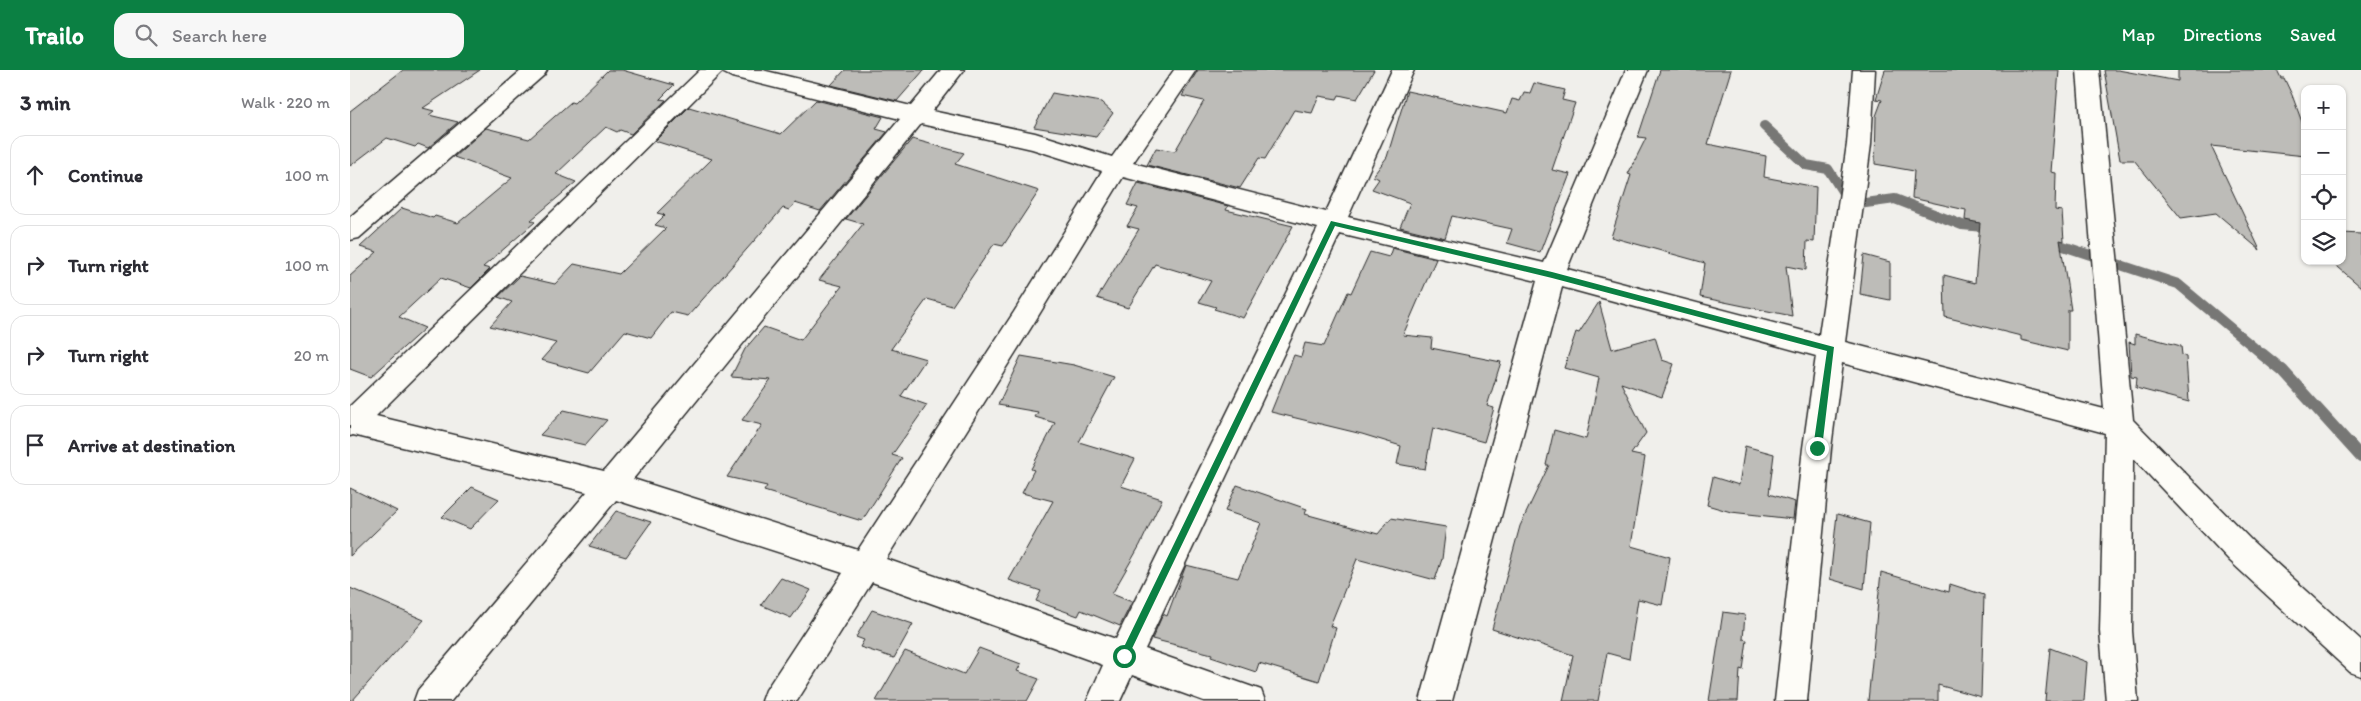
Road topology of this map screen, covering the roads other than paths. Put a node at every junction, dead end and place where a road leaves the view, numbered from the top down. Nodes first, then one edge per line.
1 (536, 70) edge
2 (713, 70) edge
3 (732, 70) edge
4 (952, 70) edge
5 (1185, 70) edge
6 (1404, 70) edge
7 (1637, 70) edge
8 (1864, 70) edge
9 (2088, 70) edge
10 (916, 115) junction
11 (1117, 167) junction
12 (1333, 223) junction
13 (350, 231) edge
14 (1552, 275) junction
15 (1832, 349) junction
16 (351, 423) edge
17 (2119, 425) junction
18 (610, 485) junction
19 (866, 566) junction
20 (1124, 656) junction
21 (2361, 661) edge
22 (430, 701) edge
23 (778, 701) edge
24 (1103, 701) edge
25 (1249, 701) edge
26 (1436, 701) edge
27 (1791, 701) edge
28 (2122, 701) edge

1 - 13 street
2 - 16 street
3 - 10 street
4 - 10 street
5 - 11 street
6 - 12 street
7 - 14 street
8 - 15 street
9 - 17 street
10 - 11 street
10 - 18 street
11 - 12 street
11 - 19 street
12 - 14 street
12 - 20 street
14 - 15 street
14 - 26 street
15 - 17 street
15 - 27 street
16 - 18 street
17 - 21 street
17 - 28 street
18 - 19 street
18 - 22 street
19 - 20 street
19 - 23 street
20 - 24 street
20 - 25 street

